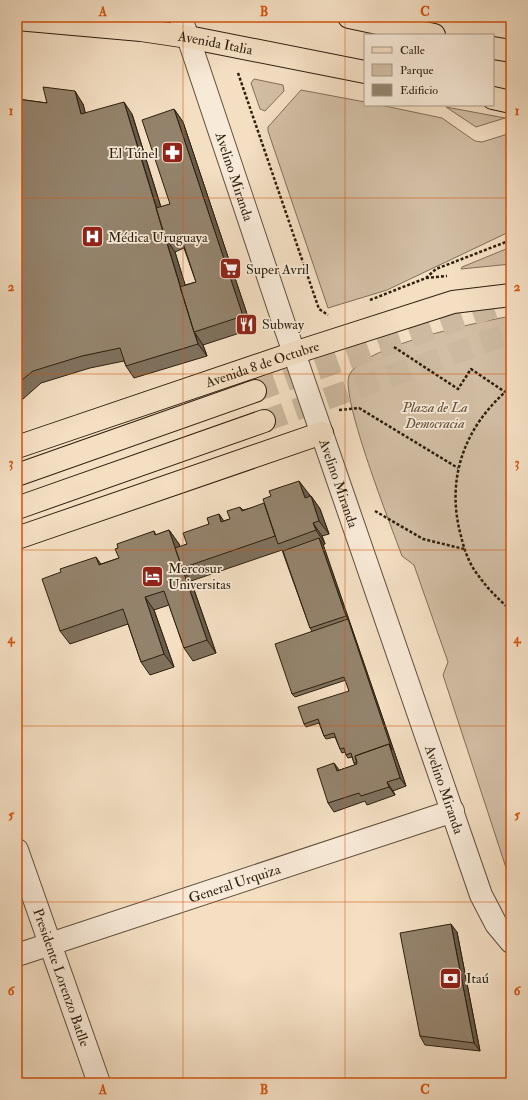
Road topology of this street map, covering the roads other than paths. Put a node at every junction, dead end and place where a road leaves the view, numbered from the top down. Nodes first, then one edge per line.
1 (180, 17) edge
2 (349, 17) edge
3 (17, 19) edge
4 (429, 34) edge
5 (188, 37) junction
6 (494, 48) edge
7 (511, 51) edge
8 (364, 72) edge
9 (494, 98) edge
10 (511, 102) edge
11 (511, 295) edge
12 (294, 353) junction
13 (254, 391) tunnel mouth
14 (264, 421) tunnel mouth
15 (322, 433) junction
16 (17, 447) edge
17 (17, 475) edge
18 (17, 508) edge
19 (17, 538) edge
20 (453, 811) junction
21 (17, 850) edge
22 (511, 942) edge
23 (50, 943) junction
24 (17, 955) edge
25 (99, 1083) edge

1 - 5 street, Avelino Miranda
2 - 4 main road
3 - 5 main road, Avenida Italia
5 - 8 main road, Avenida Italia
5 - 12 street, Avelino Miranda
6 - 7 main road
9 - 10 main road
11 - 12 main road, Avenida 8 de Octubre
12 - 15 street, Avelino Miranda
12 - 16 main road, Avenida 8 de Octubre
13 - 17 main road, Avenida 8 de Octubre
14 - 18 main road
15 - 19 main road
15 - 20 street, Avelino Miranda
20 - 22 street, Avelino Miranda
20 - 23 street, General Urquiza
21 - 23 street, Presidente Lorenzo Batlle
23 - 24 street, General Urquiza
23 - 25 street, Presidente Lorenzo Batlle

